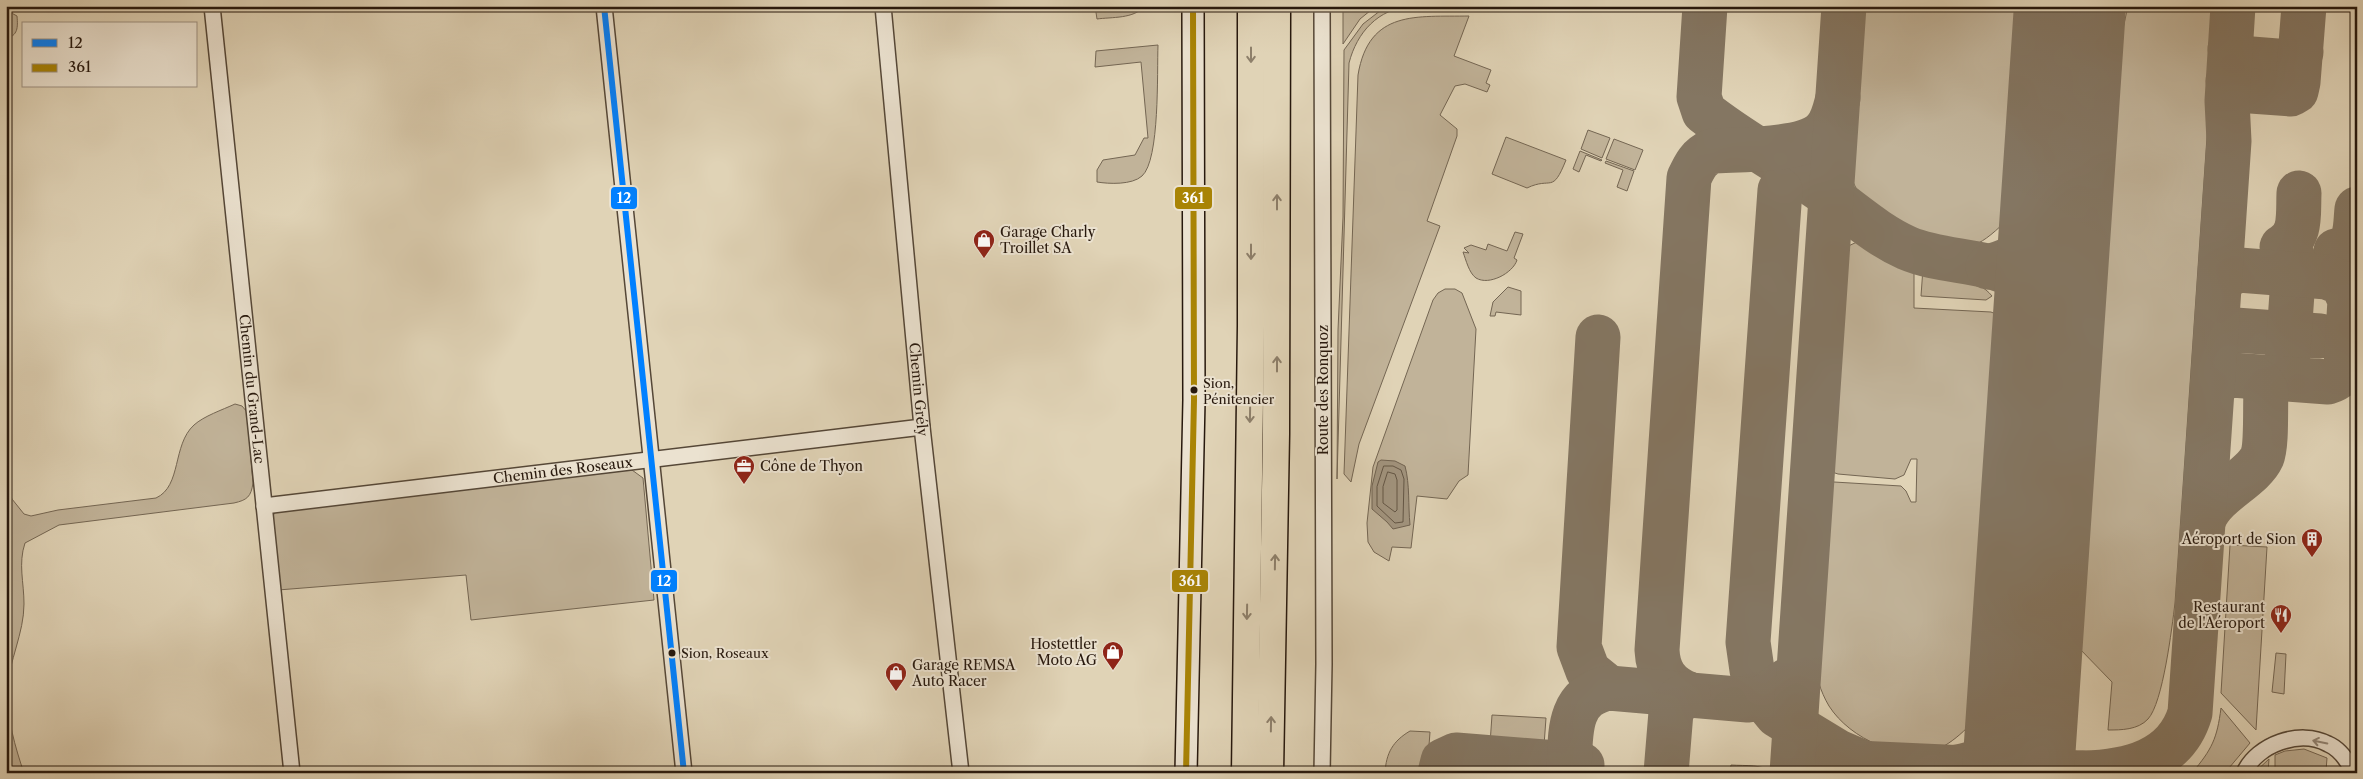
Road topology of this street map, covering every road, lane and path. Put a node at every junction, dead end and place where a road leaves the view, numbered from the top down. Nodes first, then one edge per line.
1 (212, 6) edge
2 (604, 6) edge
3 (883, 6) edge
4 (1193, 6) edge
5 (1251, 6) edge
6 (1277, 6) edge
7 (1322, 6) edge
8 (922, 427) junction
9 (652, 459) junction
10 (264, 506) junction
11 (292, 773) edge
12 (684, 773) edge
13 (961, 773) edge
14 (1186, 773) edge
15 (1244, 773) edge
16 (1270, 773) edge
17 (1322, 773) edge
18 (2244, 773) edge
19 (2354, 773) edge

1 - 10 street, Chemin du Grand-Lac
2 - 9 street
3 - 8 street, Chemin Grély
4 - 14 street
5 -> 15 highway
16 -> 6 highway
7 - 17 street, Route des Ronquoz
8 - 9 street, Chemin des Roseaux
8 - 13 street, Chemin Grély
9 - 10 street, Chemin des Roseaux
9 - 12 street
10 - 11 street, Chemin du Grand-Lac
19 -> 18 street

